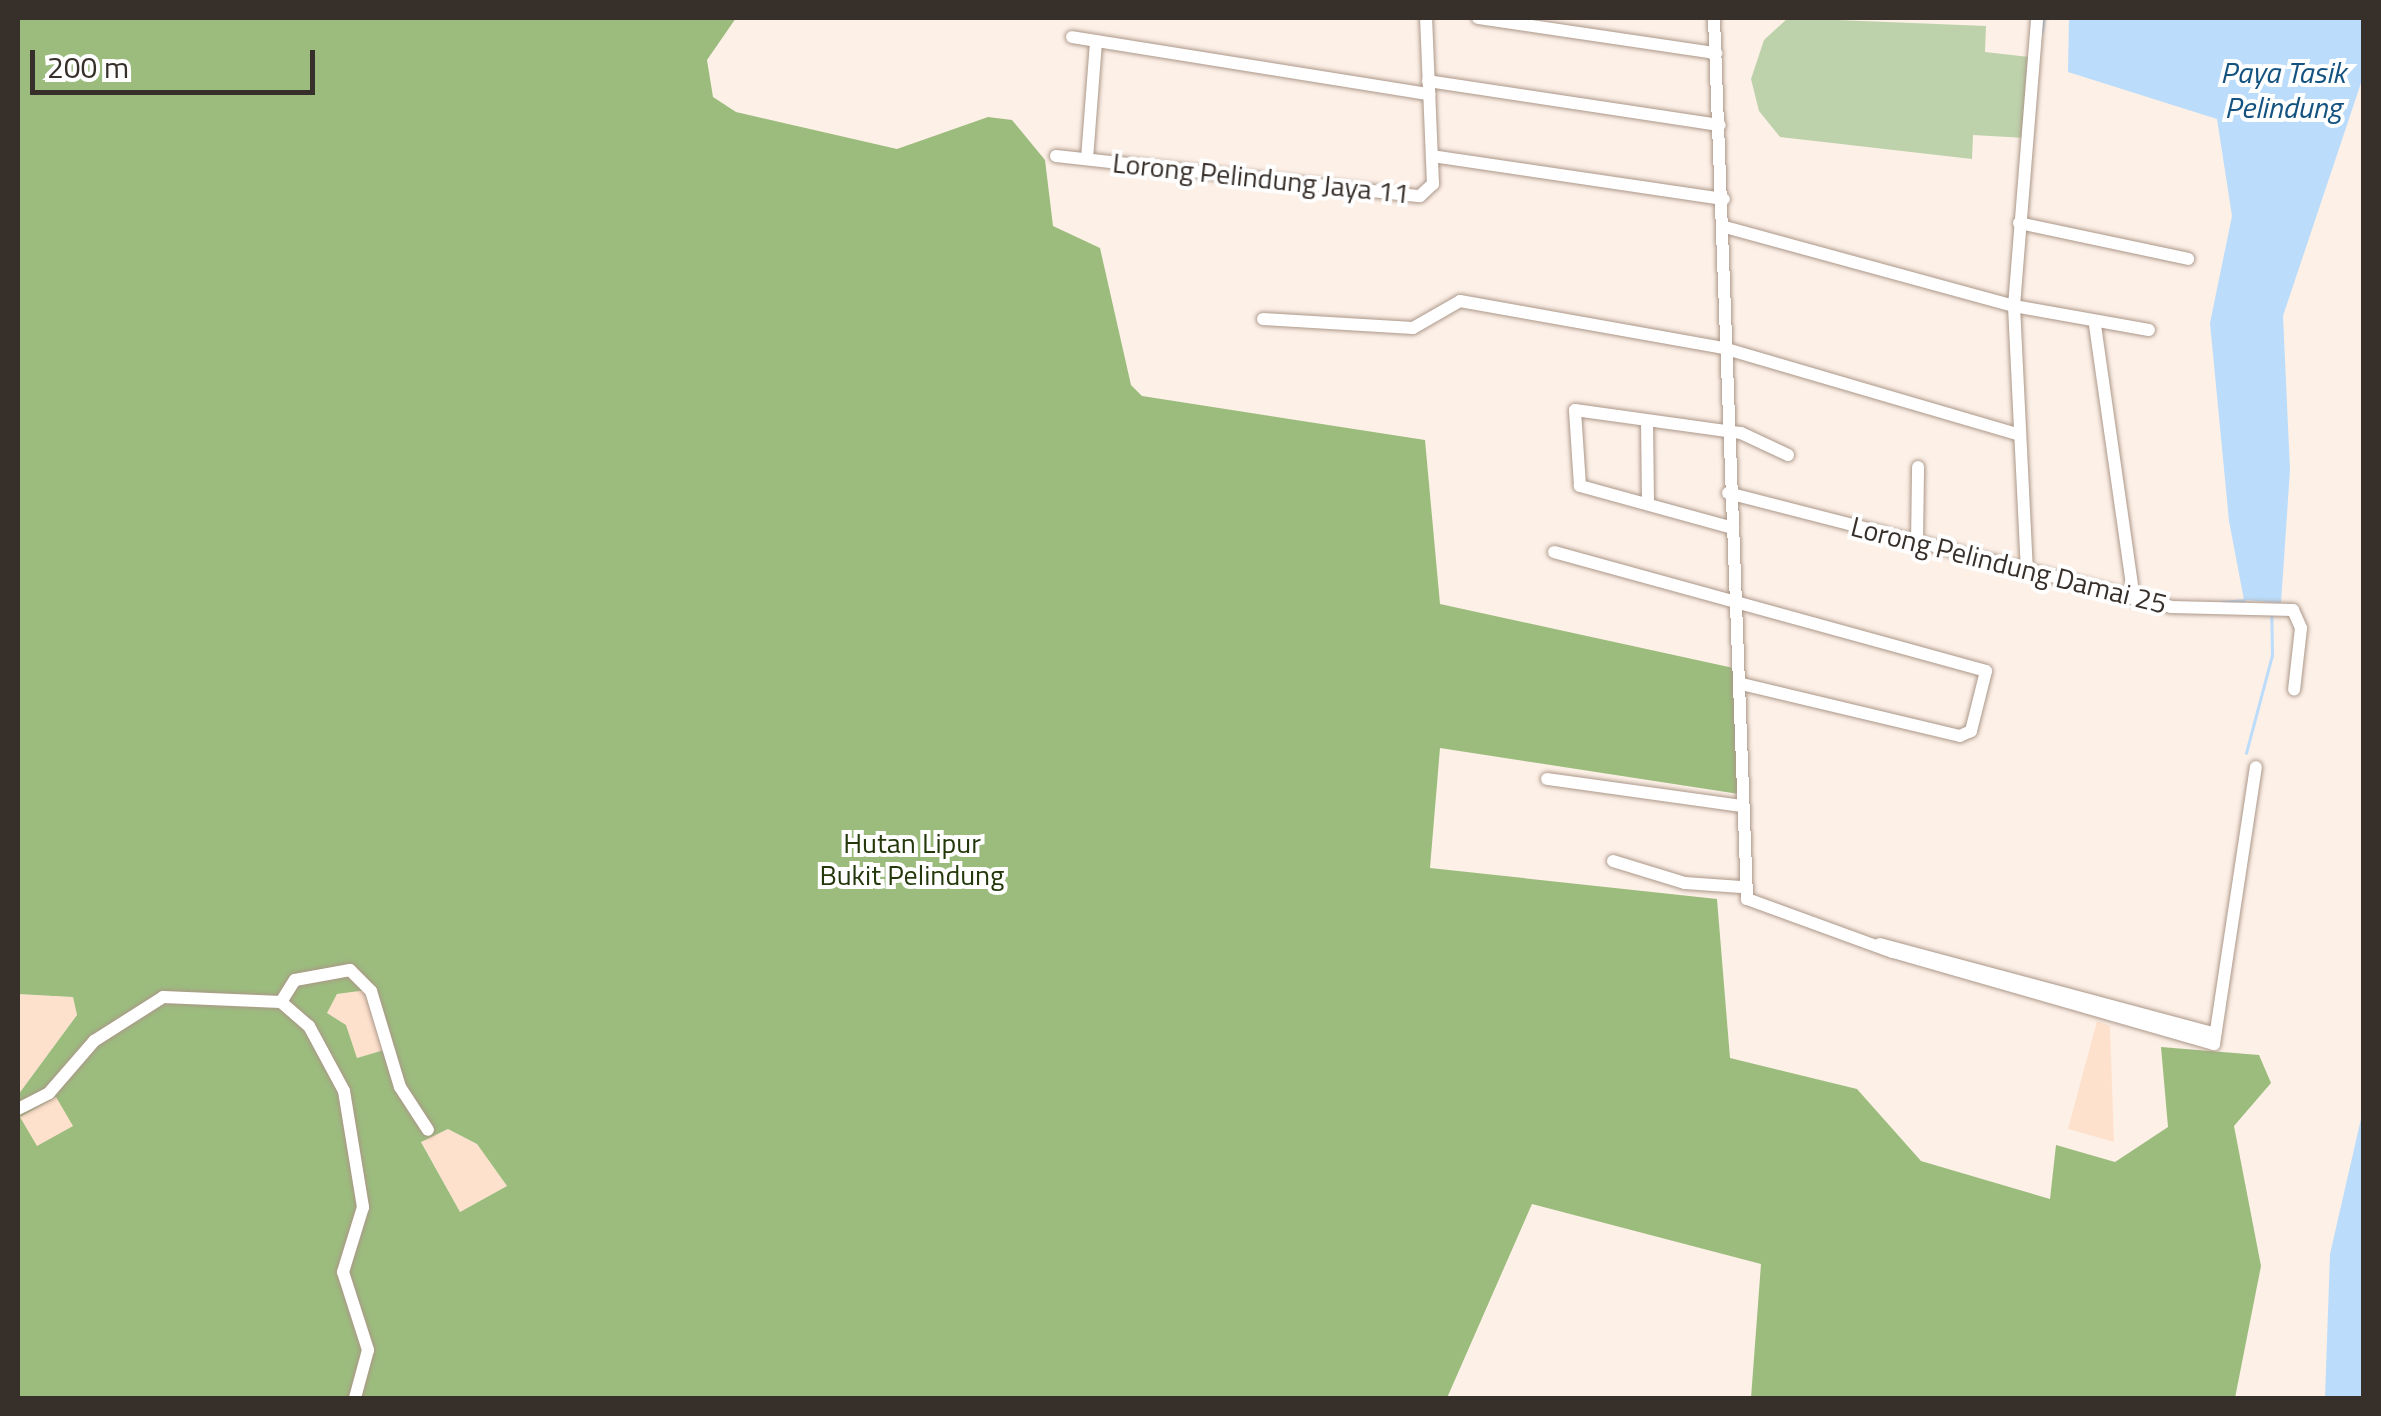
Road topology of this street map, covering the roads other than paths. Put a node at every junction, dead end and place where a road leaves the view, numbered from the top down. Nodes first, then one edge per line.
1 (1426, 18) edge
2 (1478, 18) edge
3 (1714, 18) edge
4 (2036, 18) edge
5 (1072, 37) dead end
6 (1096, 41) junction
7 (1716, 54) junction
8 (1428, 88) junction
9 (1720, 125) junction
10 (1056, 156) dead end
11 (1432, 156) junction
12 (1087, 159) junction
13 (1724, 199) junction
14 (2019, 223) junction
15 (1725, 227) junction
16 (2188, 260) dead end
17 (2014, 306) junction
18 (1263, 320) dead end
19 (2094, 325) junction
20 (2148, 330) dead end
21 (1724, 348) junction
22 (1646, 421) junction
23 (1724, 429) junction
24 (2020, 435) junction
25 (1788, 455) dead end
26 (1918, 467) dead end
27 (1728, 492) junction
28 (1648, 500) junction
29 (1733, 528) junction
30 (1917, 543) junction
31 (1554, 552) dead end
32 (2027, 572) junction
33 (1737, 595) junction
34 (2134, 600) junction
35 (1742, 684) junction
36 (2294, 690) dead end
37 (2256, 767) dead end
38 (1547, 779) dead end
39 (1741, 806) junction
40 (1613, 861) dead end
41 (1742, 887) junction
42 (280, 1002) junction
43 (18, 1109) edge
44 (428, 1130) dead end
45 (355, 1398) edge

1 - 8 street
2 - 7 street
3 - 7 street
4 - 14 street
5 - 6 street
6 - 8 street
6 - 12 street
7 - 9 street
8 - 9 street
8 - 11 street
9 - 13 street
10 - 12 street, Lorong Pelindung Jaya 11
11 - 12 street, Lorong Pelindung Jaya 11
11 - 13 street
13 - 15 street
14 - 16 street
14 - 17 street
15 - 17 street
15 - 21 street
17 - 19 street
17 - 24 street
18 - 21 street
19 - 20 street
19 - 34 street
21 - 23 street
21 - 24 street
22 - 23 street
22 - 28 street
22 - 28 street
23 - 25 street
23 - 27 street
24 - 32 street
26 - 30 street
27 - 29 street
27 - 30 street, Lorong Pelindung Damai 25
28 - 29 street
29 - 33 street
30 - 32 street, Lorong Pelindung Damai 25
31 - 33 street
32 - 34 street, Lorong Pelindung Damai 25
33 - 35 street
33 - 35 street
34 - 36 street, Lorong Pelindung Damai 25
35 - 39 street
37 - 41 street
38 - 39 street
39 - 41 street
40 - 41 street
42 - 43 street
42 - 44 street
42 - 45 street

